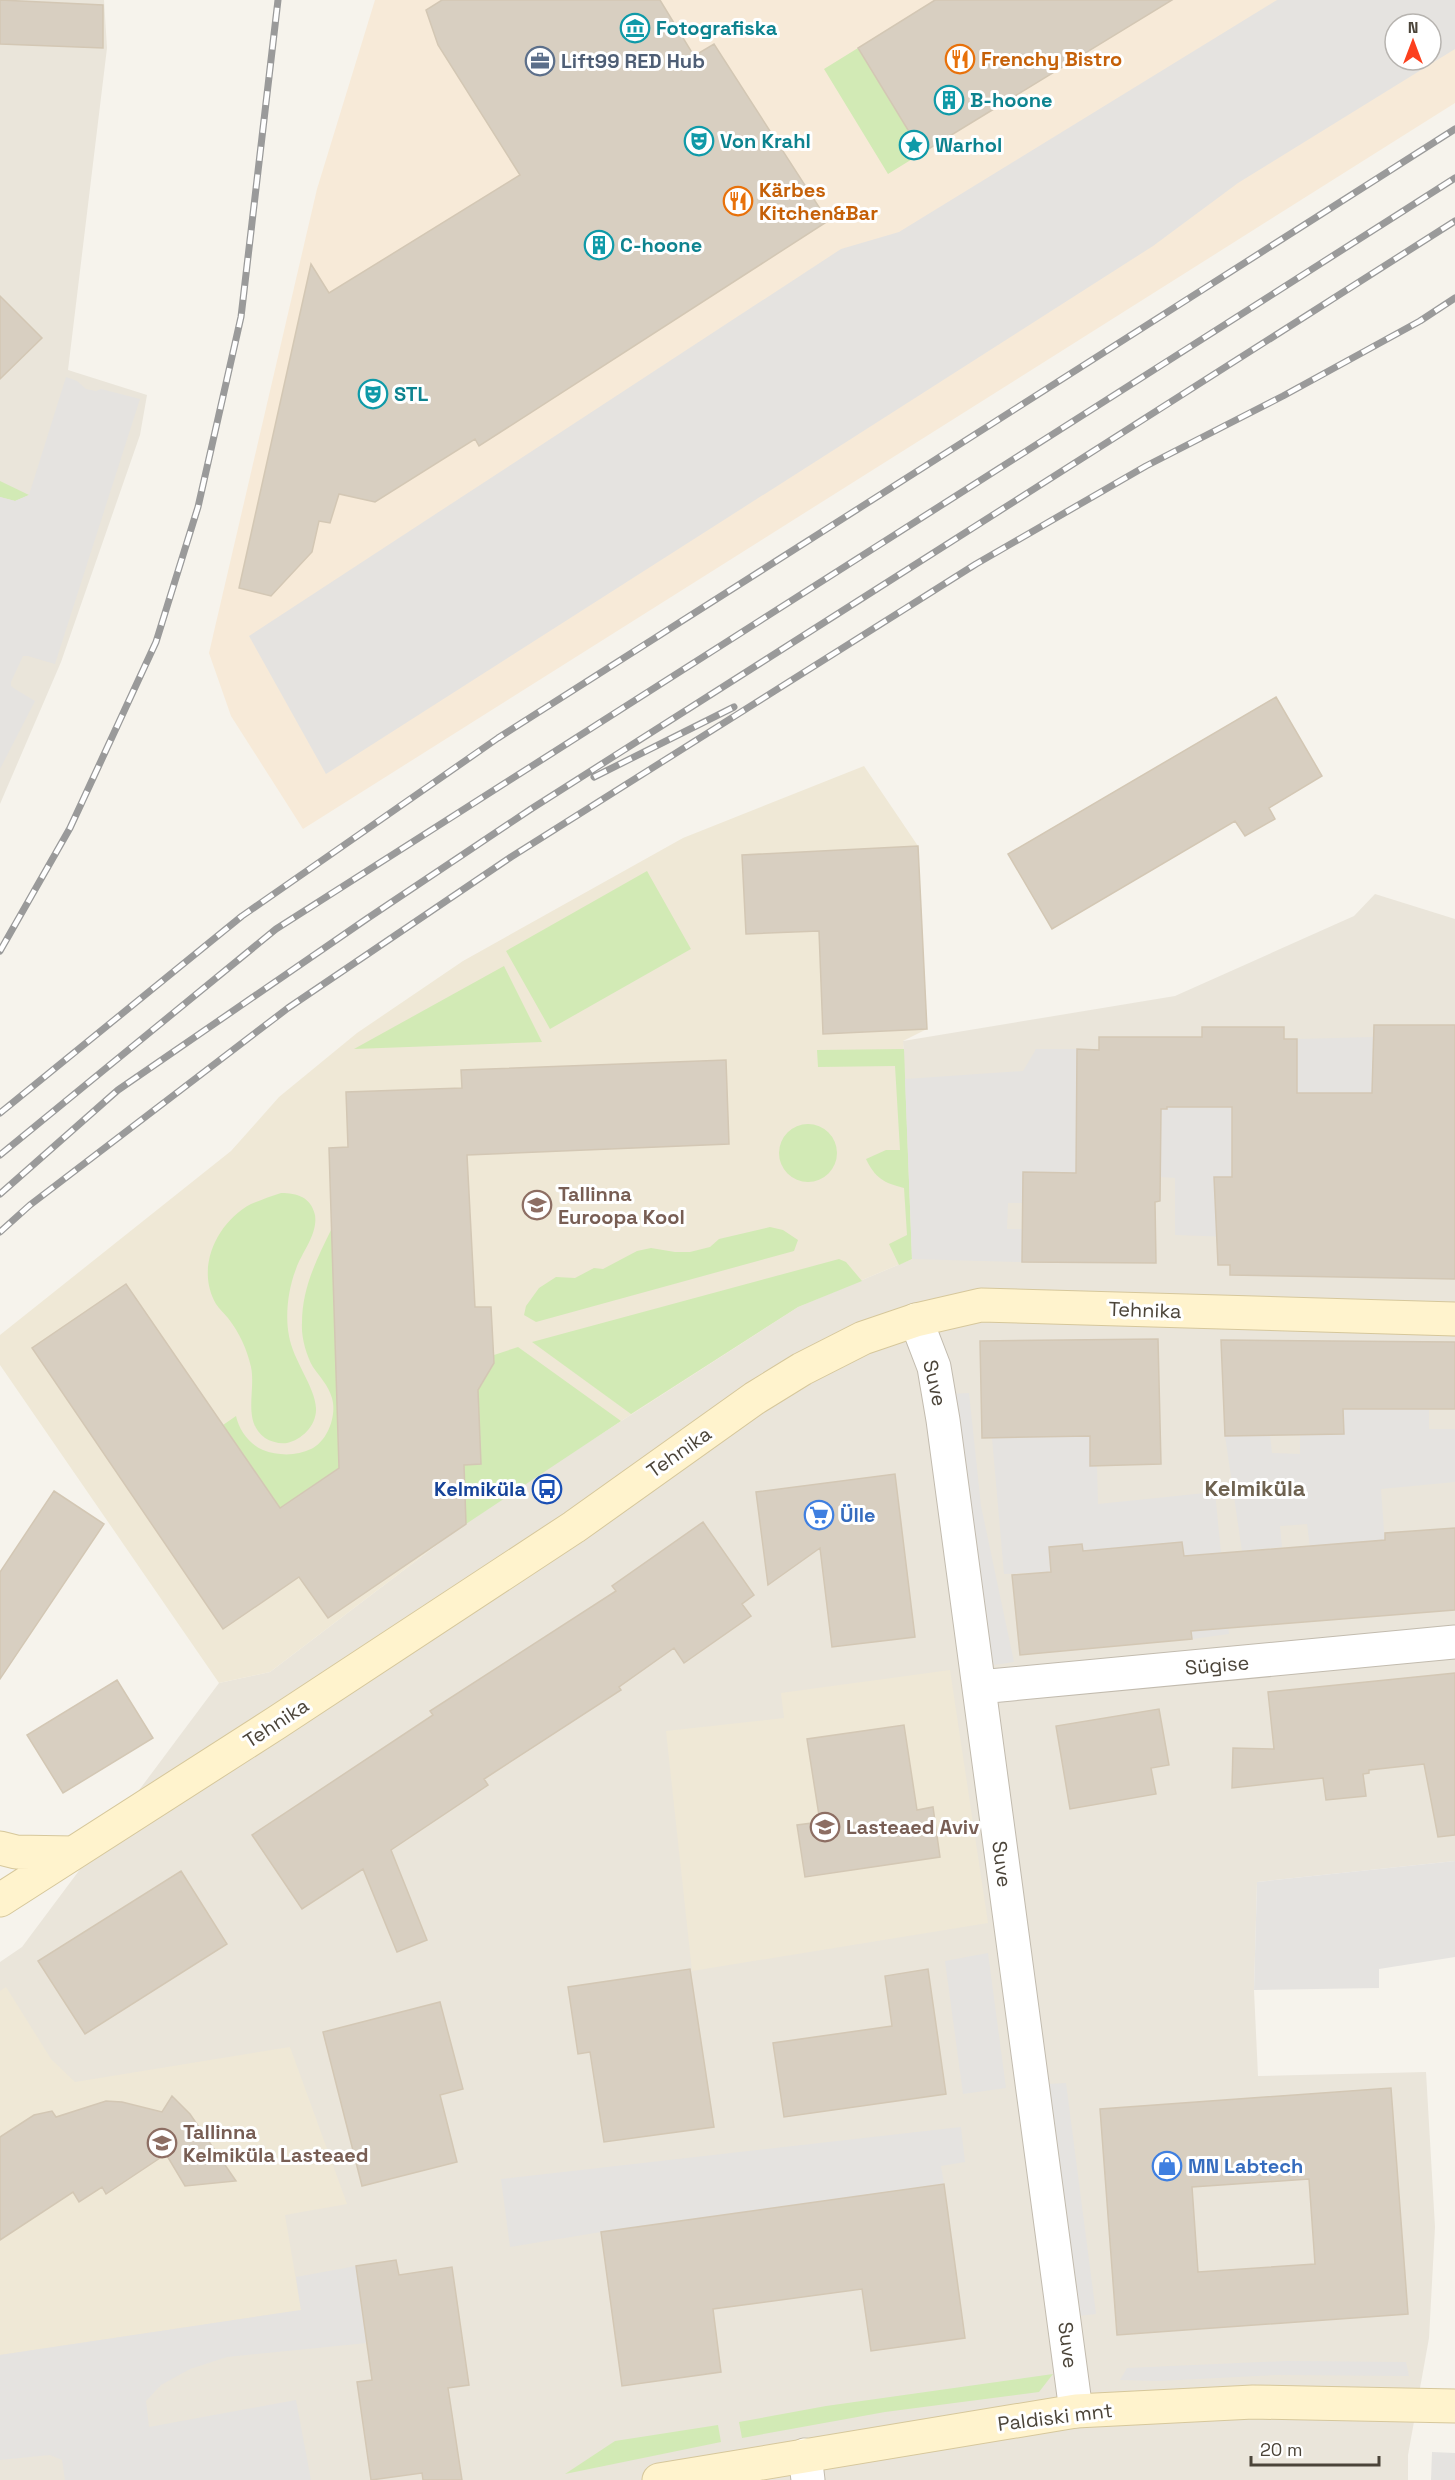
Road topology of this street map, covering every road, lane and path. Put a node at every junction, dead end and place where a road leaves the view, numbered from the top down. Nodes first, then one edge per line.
1 (1455, 1319) edge
2 (916, 1320) junction
3 (1455, 1642) edge
4 (979, 1687) junction
5 (0, 1848) edge
6 (73, 1853) junction
7 (0, 1900) edge
8 (1455, 2406) edge
9 (1076, 2411) junction
10 (806, 2468) edge
11 (659, 2480) edge

1 - 2 street, Tehnika
2 - 4 street, Suve
2 - 6 street, Tehnika
3 - 4 street, Sügise
4 - 9 street, Suve
5 - 6 street
6 - 7 street, Tehnika
8 - 9 street, Paldiski mnt
9 - 10 street, Paldiski mnt
10 - 11 street, Paldiski mnt

